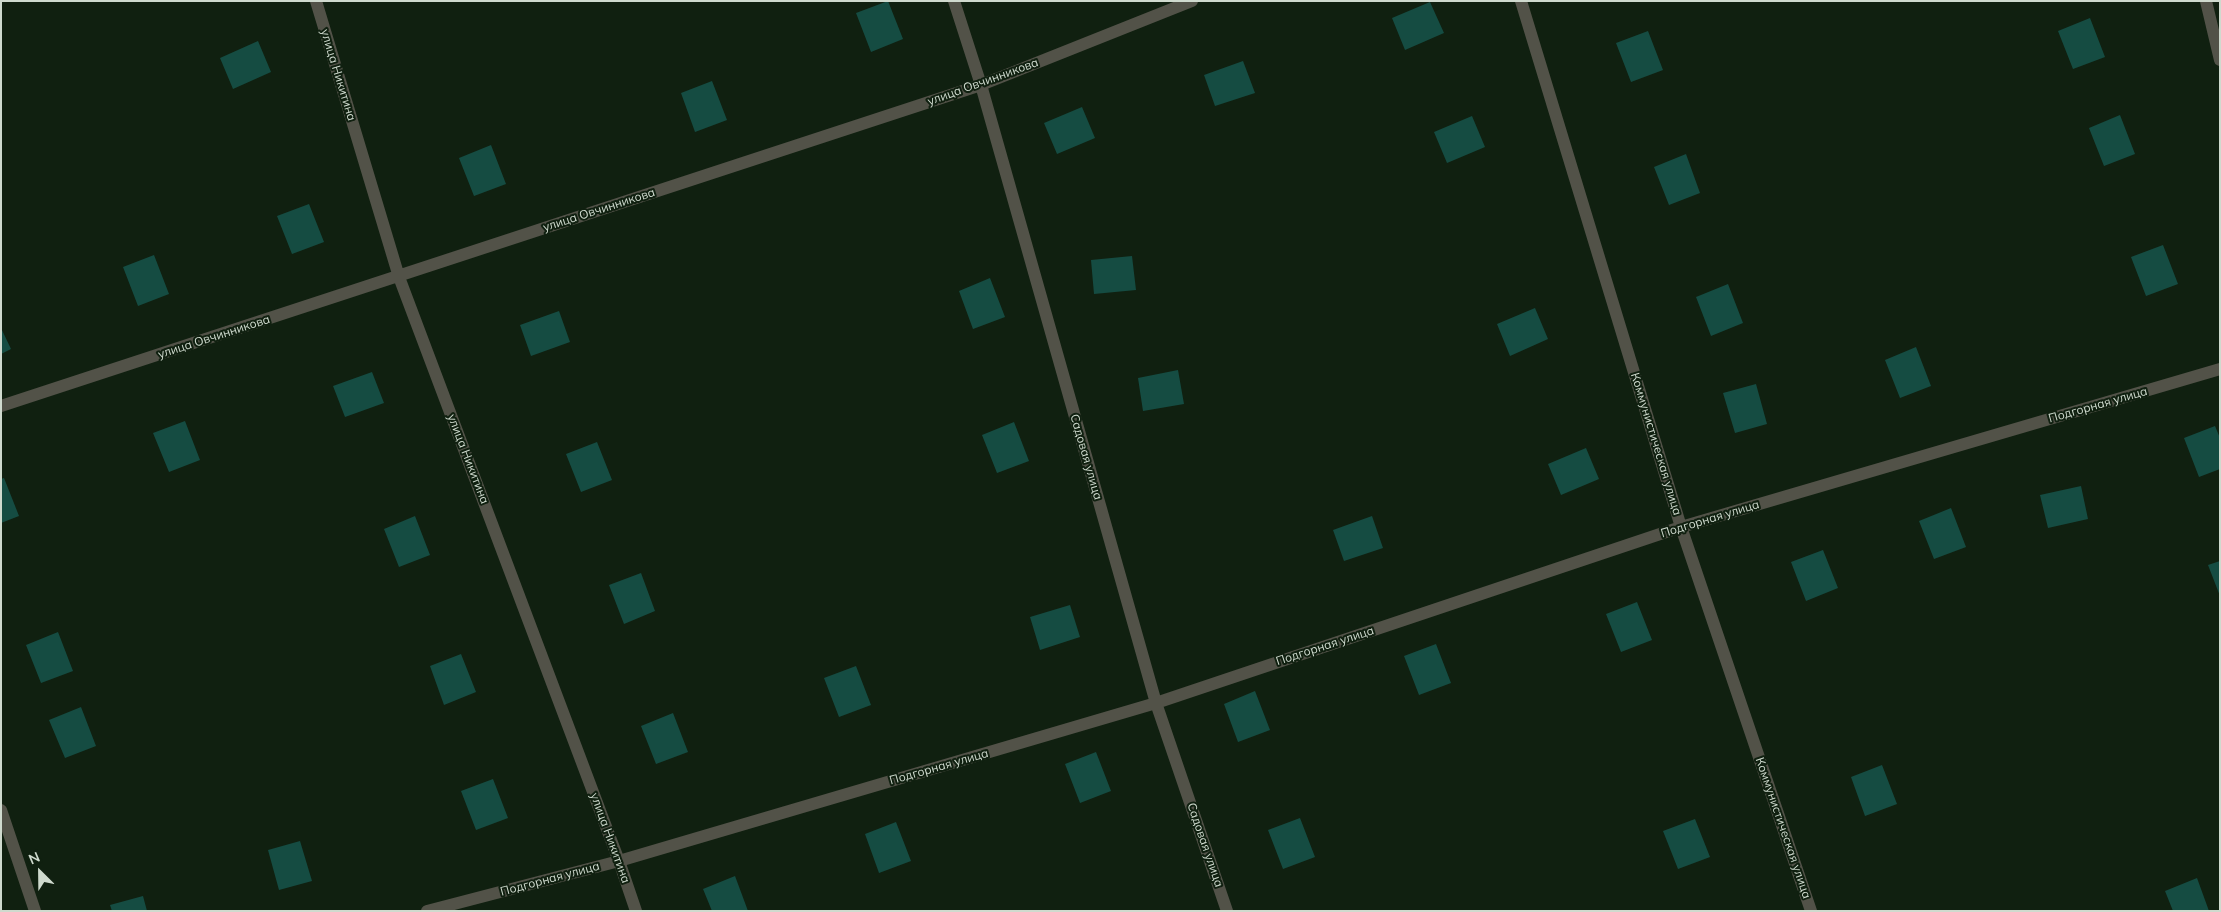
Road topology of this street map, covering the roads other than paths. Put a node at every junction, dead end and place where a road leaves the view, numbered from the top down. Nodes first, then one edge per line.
1 (316, 1) edge
2 (954, 1) edge
3 (1192, 1) edge
4 (1521, 1) edge
5 (2206, 1) edge
6 (2220, 60) edge
7 (981, 85) junction
8 (399, 276) junction
9 (2220, 369) edge
10 (1, 406) edge
11 (1681, 527) junction
12 (1156, 703) junction
13 (1, 810) edge
14 (620, 860) junction
15 (35, 911) edge
16 (427, 911) edge
17 (636, 911) edge
18 (1227, 911) edge
19 (1811, 911) edge

1 - 8 street, улица Никитина
2 - 7 street, Садовая улица
3 - 7 street, улица Овчинникова
4 - 11 street, Коммунистическая улица
5 - 6 street
7 - 8 street, улица Овчинникова
7 - 12 street, Садовая улица
8 - 10 street, улица Овчинникова
8 - 14 street, улица Никитина
9 - 11 street, Подгорная улица
11 - 12 street, Подгорная улица
11 - 19 street, Коммунистическая улица
12 - 14 street, Подгорная улица
12 - 18 street, Садовая улица
13 - 15 street
14 - 16 street, Подгорная улица
14 - 17 street, улица Никитина

